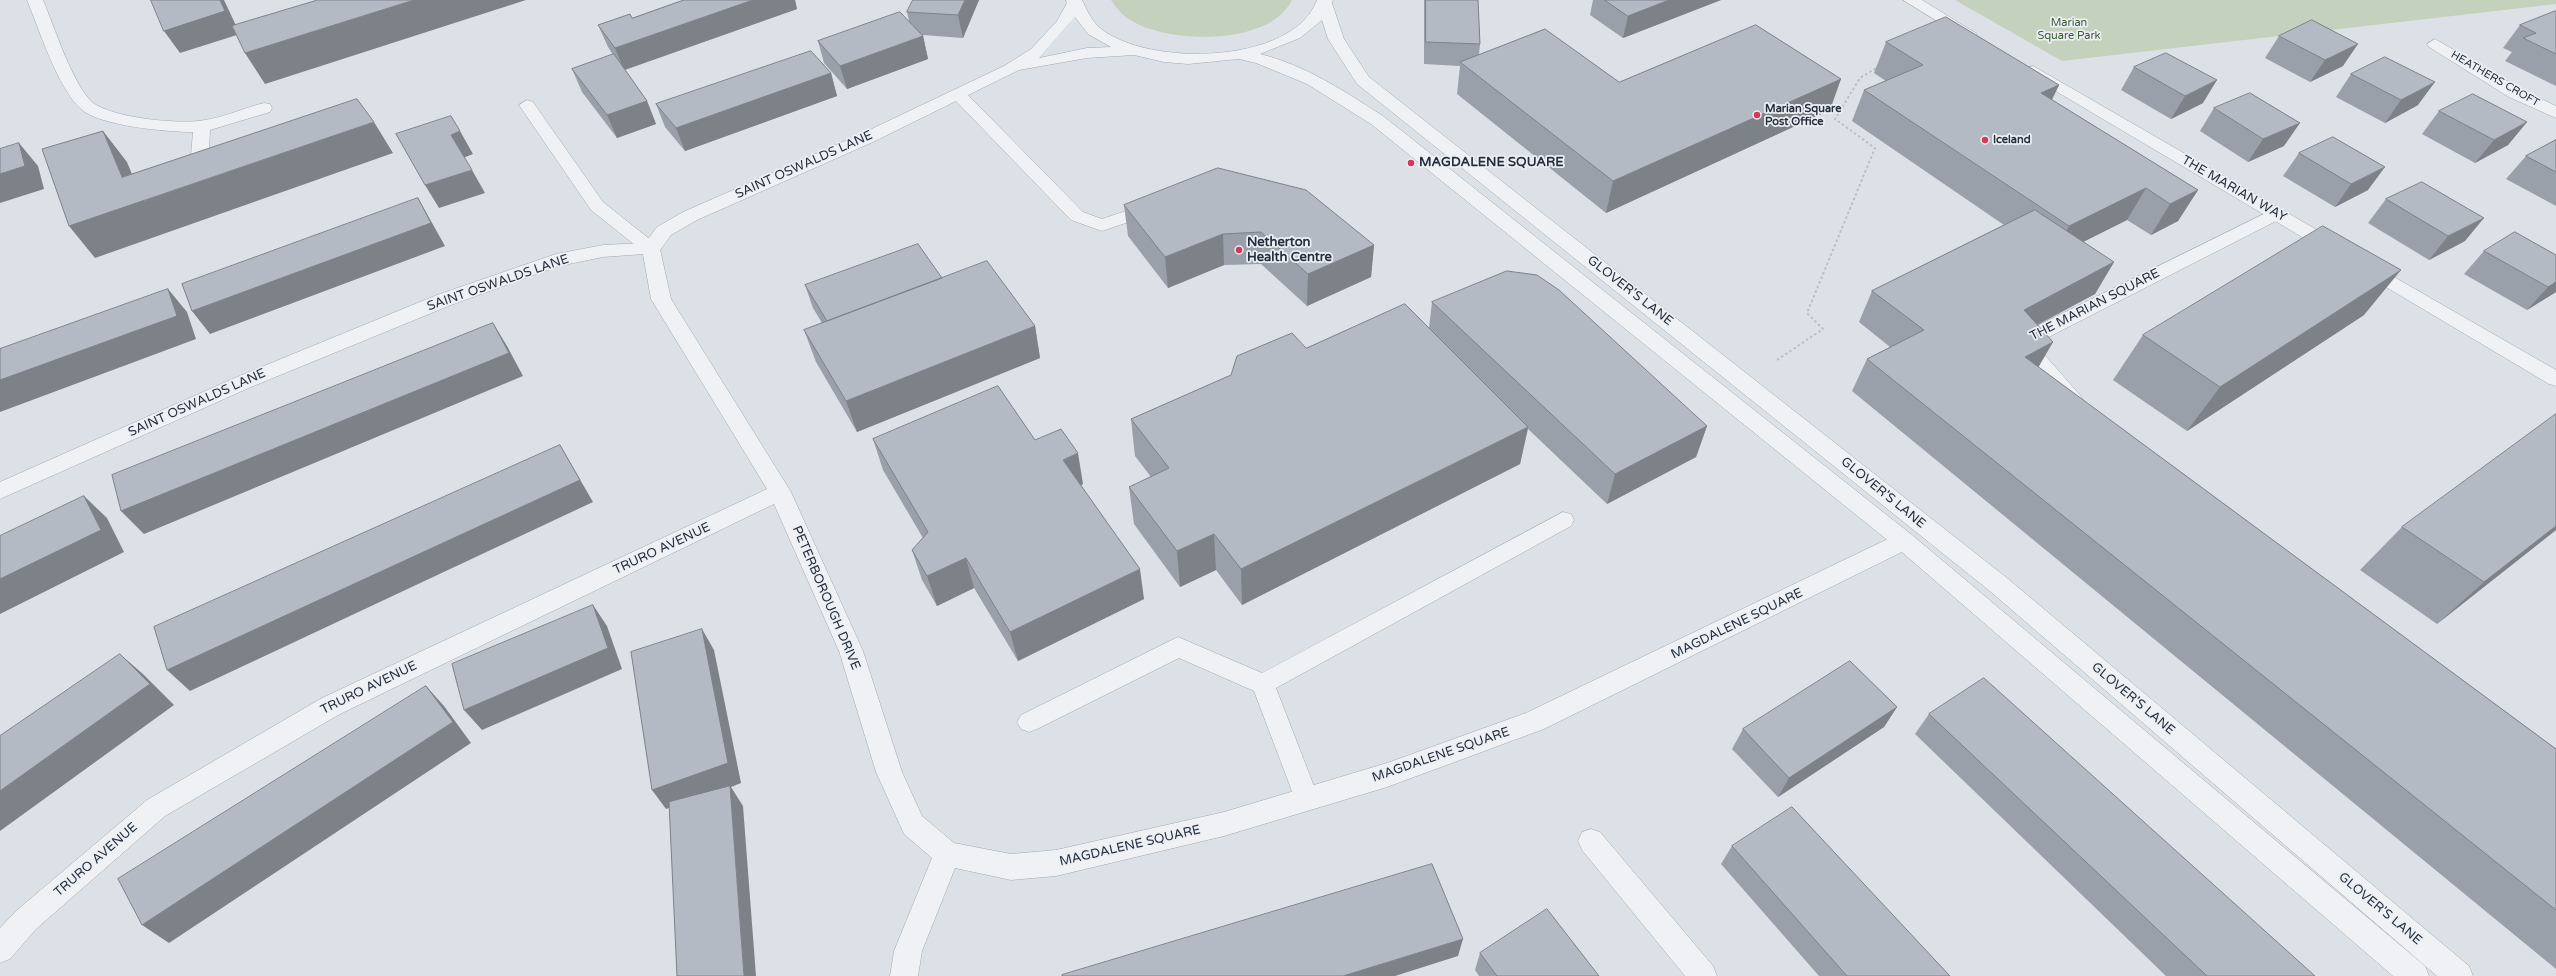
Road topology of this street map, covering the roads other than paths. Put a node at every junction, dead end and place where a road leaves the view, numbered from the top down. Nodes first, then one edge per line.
1 (35, 0) edge
2 (1911, 0) edge
3 (1075, 1) edge
4 (1325, 1) edge
5 (1982, 41) edge
6 (2435, 44) dead end
7 (1136, 51) junction
8 (1242, 55) junction
9 (2016, 61) edge
10 (1010, 69) junction
11 (958, 94) junction
12 (527, 105) dead end
13 (264, 108) dead end
14 (2556, 113) edge
15 (202, 126) junction
16 (200, 155) edge
17 (1166, 203) edge
18 (2276, 214) junction
19 (652, 249) junction
20 (2556, 379) edge
21 (2086, 415) edge
22 (0, 491) edge
23 (780, 492) junction
24 (1563, 520) dead end
25 (1904, 541) junction
26 (1263, 684) junction
27 (1029, 722) dead end
28 (1307, 799) junction
29 (1591, 841) dead end
30 (947, 854) junction
31 (0, 949) edge
32 (904, 976) edge
33 (1703, 976) edge
34 (2415, 976) edge
35 (2459, 976) edge

1 - 15 street
2 - 5 street
3 - 7 street
3 - 10 street, SAINT OSWALDS LANE
4 - 8 street
4 - 35 street, GLOVER'S LANE
6 - 14 street, HEATHERS CROFT
7 - 8 street
7 - 10 street, SAINT OSWALDS LANE
8 - 25 street, GLOVER'S LANE
9 - 18 street, THE MARIAN WAY
10 - 11 street, SAINT OSWALDS LANE
11 - 17 lane
11 - 19 street, SAINT OSWALDS LANE
12 - 19 lane
13 - 15 street
15 - 16 street
18 - 20 street, THE MARIAN WAY
18 - 21 lane, THE MARIAN SQUARE
19 - 22 street, SAINT OSWALDS LANE
19 - 23 street, PETERBOROUGH DRIVE
23 - 30 street, PETERBOROUGH DRIVE
23 - 31 street, TRURO AVENUE
24 - 26 lane
25 - 28 street, MAGDALENE SQUARE
25 - 34 street, GLOVER'S LANE
26 - 27 lane
26 - 28 lane
28 - 30 street, MAGDALENE SQUARE
29 - 33 street
30 - 32 street

